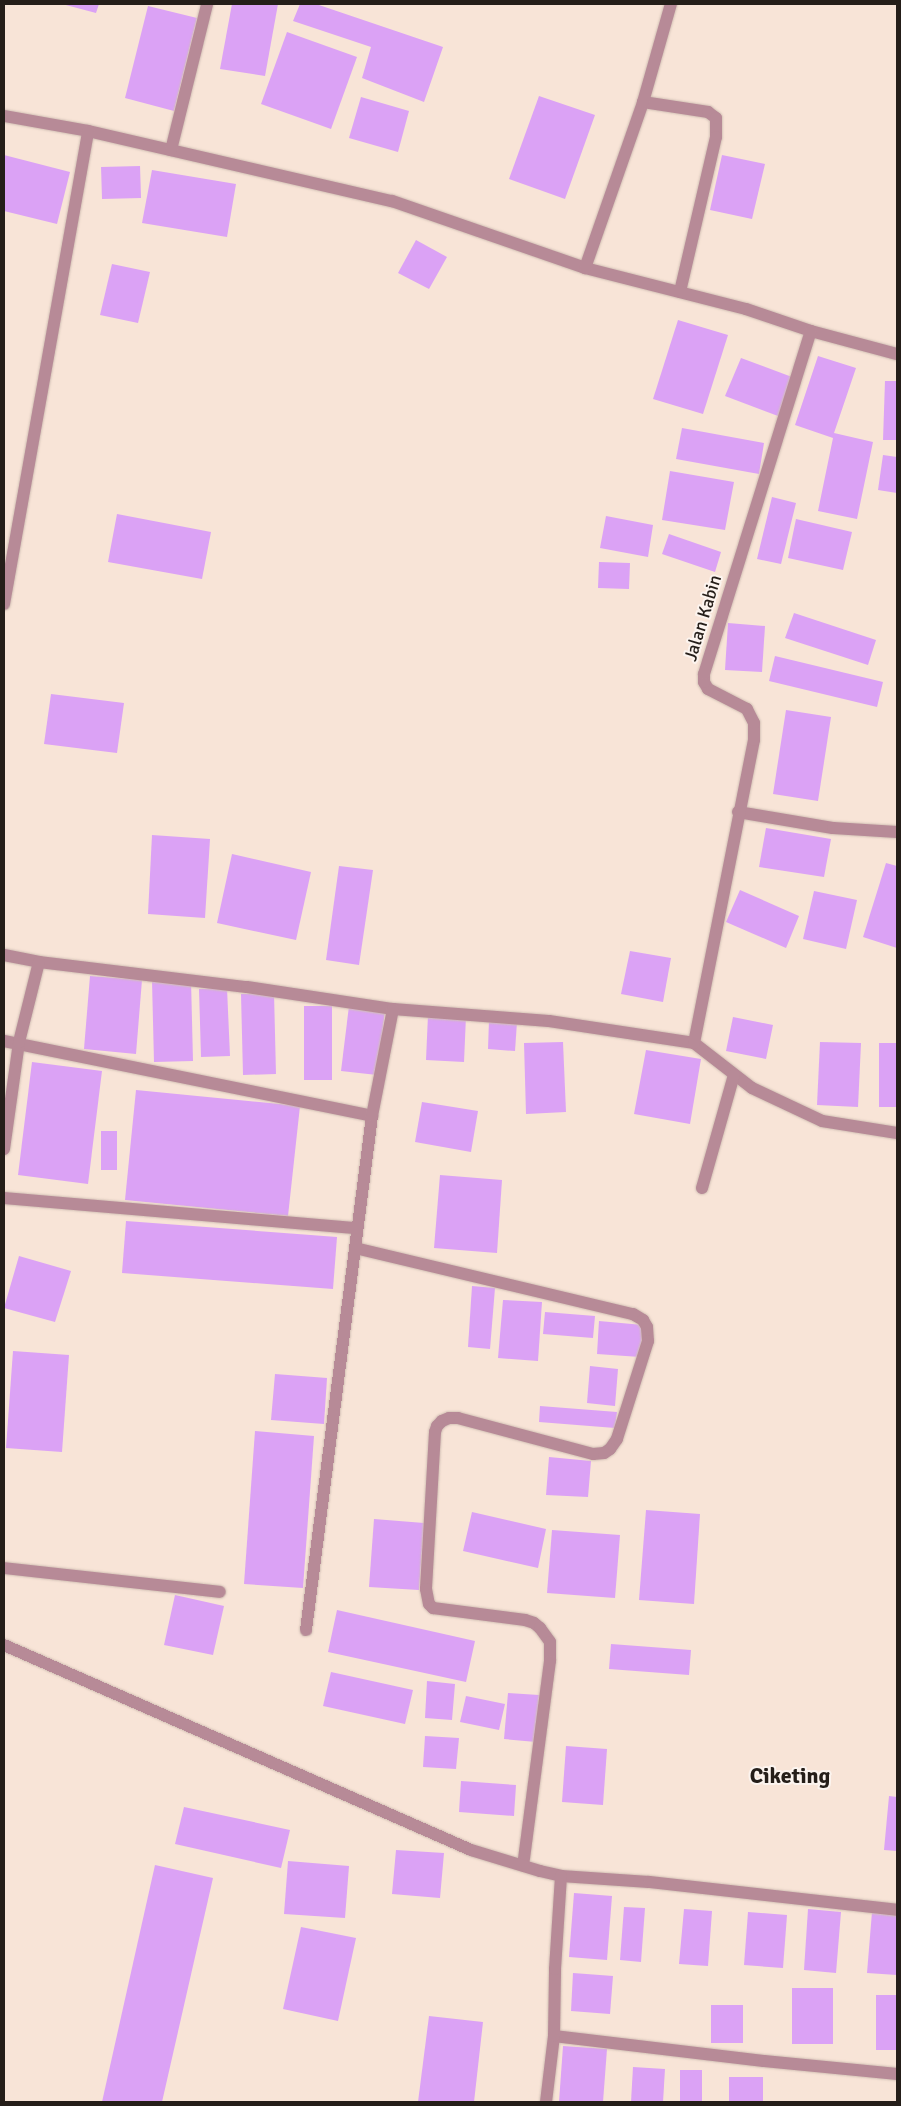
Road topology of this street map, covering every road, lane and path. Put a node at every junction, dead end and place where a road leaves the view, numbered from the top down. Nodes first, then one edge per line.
1 (207, 4) edge
2 (671, 4) edge
3 (643, 102) junction
4 (4, 116) edge
5 (88, 131) junction
6 (171, 150) junction
7 (585, 268) junction
8 (680, 292) junction
9 (811, 331) junction
10 (897, 354) edge
11 (4, 604) edge
12 (738, 812) junction
13 (897, 832) edge
14 (4, 955) edge
15 (39, 962) junction
16 (393, 1009) junction
17 (4, 1041) edge
18 (19, 1042) junction
19 (694, 1044) junction
20 (734, 1075) junction
21 (372, 1116) junction
22 (897, 1133) edge
23 (4, 1149) edge
24 (702, 1188) dead end
25 (4, 1198) edge
26 (357, 1228) junction
27 (355, 1248) junction
28 (4, 1568) edge
29 (220, 1592) dead end
30 (306, 1630) dead end
31 (4, 1645) edge
32 (523, 1865) junction
33 (561, 1876) junction
34 (897, 1910) edge
35 (554, 2036) junction
36 (897, 2074) edge
37 (546, 2102) edge

1 - 6 street
2 - 3 street
3 - 7 street
3 - 8 street
4 - 5 street
5 - 6 street
5 - 11 street
6 - 7 street
7 - 8 street
8 - 9 street
9 - 10 street
9 - 12 street, Jalan Kabin
12 - 13 street
12 - 19 street, Jalan Kabin
14 - 15 street
15 - 16 street
15 - 18 street
16 - 19 street
16 - 21 street
17 - 18 street
18 - 21 street
18 - 23 street
19 - 20 street
20 - 22 street
20 - 24 street
21 - 26 street
25 - 26 street
26 - 27 street
27 - 30 street
27 - 32 street
28 - 29 street
31 - 32 street
32 - 33 street
33 - 34 street
33 - 35 street
35 - 36 street
35 - 37 street

